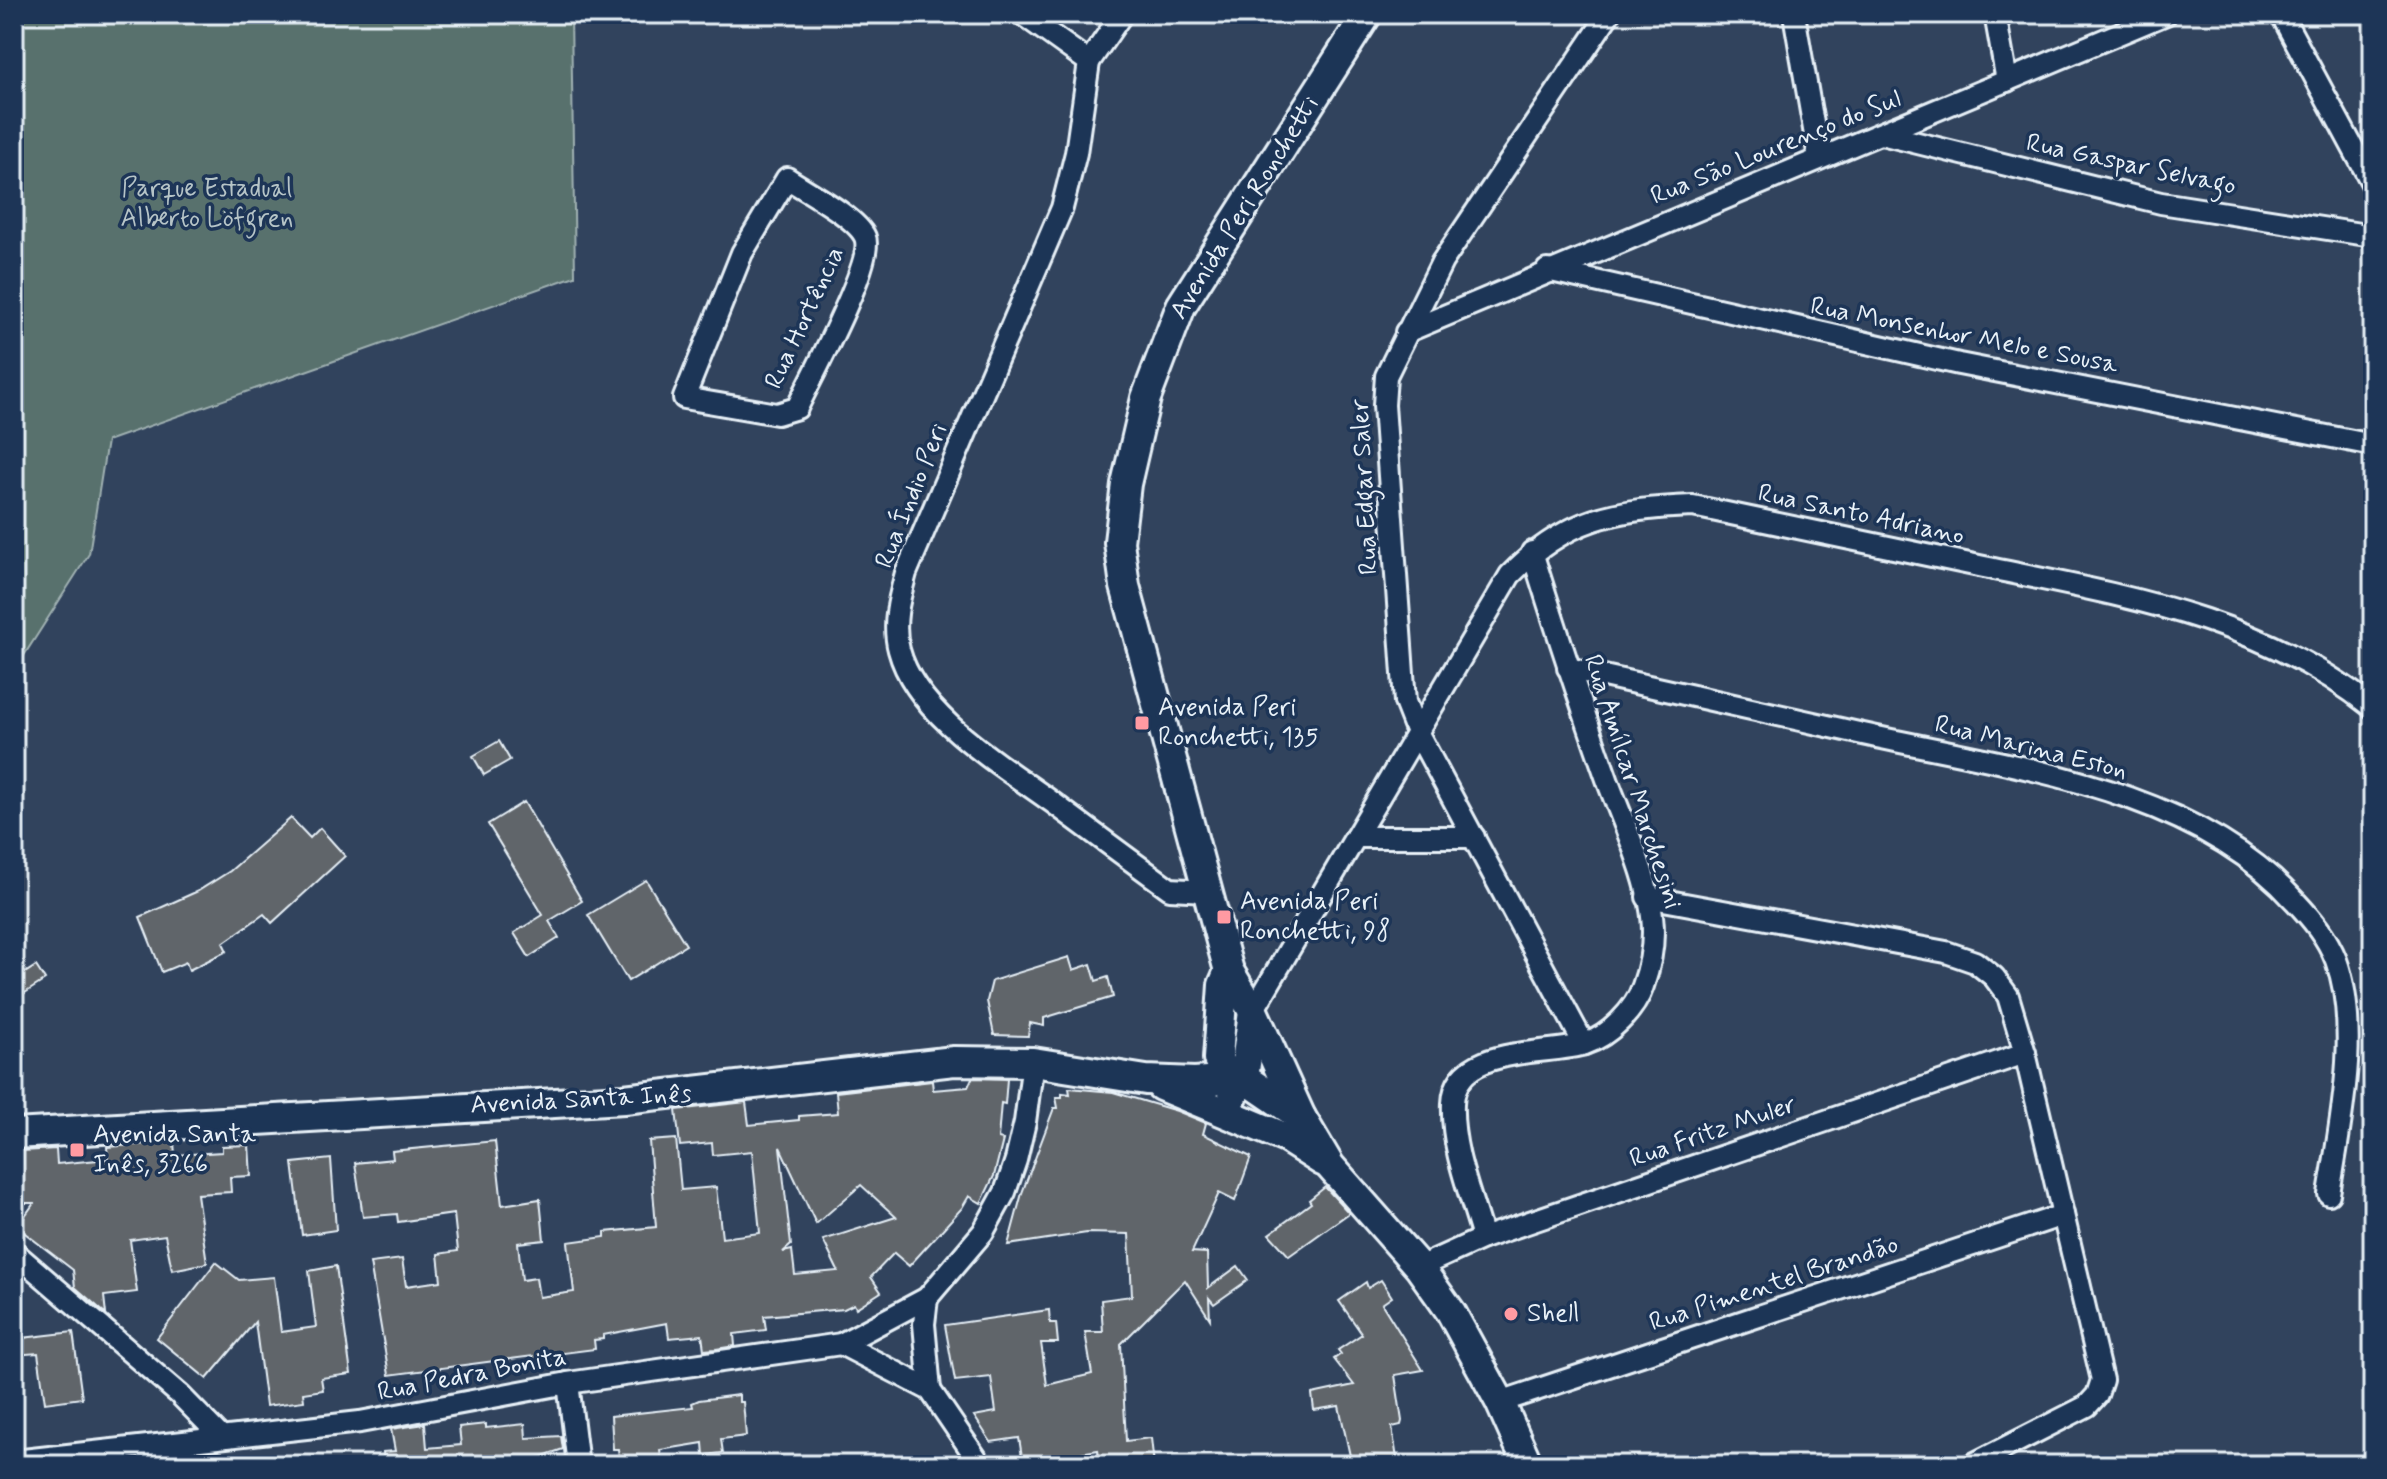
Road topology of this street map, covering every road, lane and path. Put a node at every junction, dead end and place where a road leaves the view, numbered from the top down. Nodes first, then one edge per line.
1 (1022, 14) edge
2 (1122, 14) edge
3 (1367, 14) edge
4 (1609, 14) edge
5 (1794, 14) edge
6 (1995, 14) edge
7 (2166, 14) edge
8 (2281, 14) edge
9 (1089, 62) junction
10 (2007, 81) junction
11 (1881, 134) junction
12 (1819, 158) junction
13 (787, 178) joint
14 (2373, 185) edge
15 (2373, 236) edge
16 (1547, 270) junction
17 (1406, 332) junction
18 (2373, 445) edge
19 (1532, 552) junction
20 (1568, 668) junction
21 (2373, 708) edge
22 (1416, 730) junction
23 (1358, 837) junction
24 (1474, 837) junction
25 (1207, 891) junction
26 (1647, 897) junction
27 (1229, 971) junction
28 (1253, 1011) junction
29 (1584, 1044) junction
30 (2025, 1053) junction
31 (1033, 1062) junction
32 (1146, 1080) junction
33 (1236, 1084) junction
34 (1202, 1104) junction
35 (1294, 1127) junction
36 (14, 1134) edge
37 (2329, 1194) dead end
38 (2063, 1215) junction
39 (1483, 1238) junction
40 (14, 1252) edge
41 (1419, 1267) junction
42 (927, 1298) junction
43 (841, 1344) junction
44 (568, 1383) junction
45 (930, 1390) junction
46 (1500, 1402) junction
47 (220, 1436) junction
48 (14, 1461) edge
49 (578, 1465) edge
50 (981, 1465) edge
51 (1528, 1465) edge
52 (1971, 1465) edge

1 - 9 street
2 - 9 street
3 - 25 main road, Avenida Peri Ronchetti
4 - 17 street, Rua Edgar Saler
5 - 12 street
6 - 10 street
7 - 10 street, Rua São Lourenço do Sul
8 - 14 street
9 - 25 street, Rua Índio Peri
10 - 11 street, Rua São Lourenço do Sul
11 - 12 street, Rua São Lourenço do Sul
11 - 15 street, Rua Gaspar Selvago
12 - 16 street, Rua São Lourenço do Sul
13 - 13 street, Rua Hortência
16 - 17 street, Rua São Lourenço do Sul
16 - 18 street, Rua Monsenhor Melo e Sousa
17 - 22 street, Rua Edgar Saler
19 - 20 street, Rua Amílcar Marchesini
19 - 21 street, Rua Santo Adriano
19 - 22 street, Rua Santo Adriano
20 - 26 street, Rua Amílcar Marchesini
20 - 37 street, Rua Marina Eston
22 - 23 street, Rua Santo Adriano
22 - 24 street, Rua Edgar Saler
23 - 24 street
23 - 28 street, Rua Santo Adriano
24 - 29 street, Rua Edgar Saler
25 - 27 main road, Avenida Peri Ronchetti
26 - 29 street, Rua Amílcar Marchesini
26 - 30 street
27 - 28 main road
27 - 33 main road
28 - 33 main road
28 - 35 main road
29 - 39 street, Rua Amílcar Marchesini
30 - 38 street
30 - 39 street, Rua Fritz Muler
31 - 32 main road, Avenida Santa Inês
31 - 36 main road, Avenida Santa Inês
31 - 42 street
32 - 33 main road, Avenida Santa Inês
32 - 34 main road, Avenida Santa Inês
33 - 34 main road
33 - 35 main road
34 - 35 main road, Avenida Santa Inês
35 - 41 main road
38 - 46 street, Rua Pimentel Brandão
38 - 52 street
39 - 41 street, Rua Fritz Muler
40 - 47 street
41 - 46 main road
42 - 43 street, Rua Pedra Bonita
42 - 45 street
43 - 44 street, Rua Pedra Bonita
43 - 45 street
44 - 47 street, Rua Pedra Bonita
44 - 49 street
45 - 50 street
46 - 51 main road
47 - 48 street, Rua Pedra Bonita

